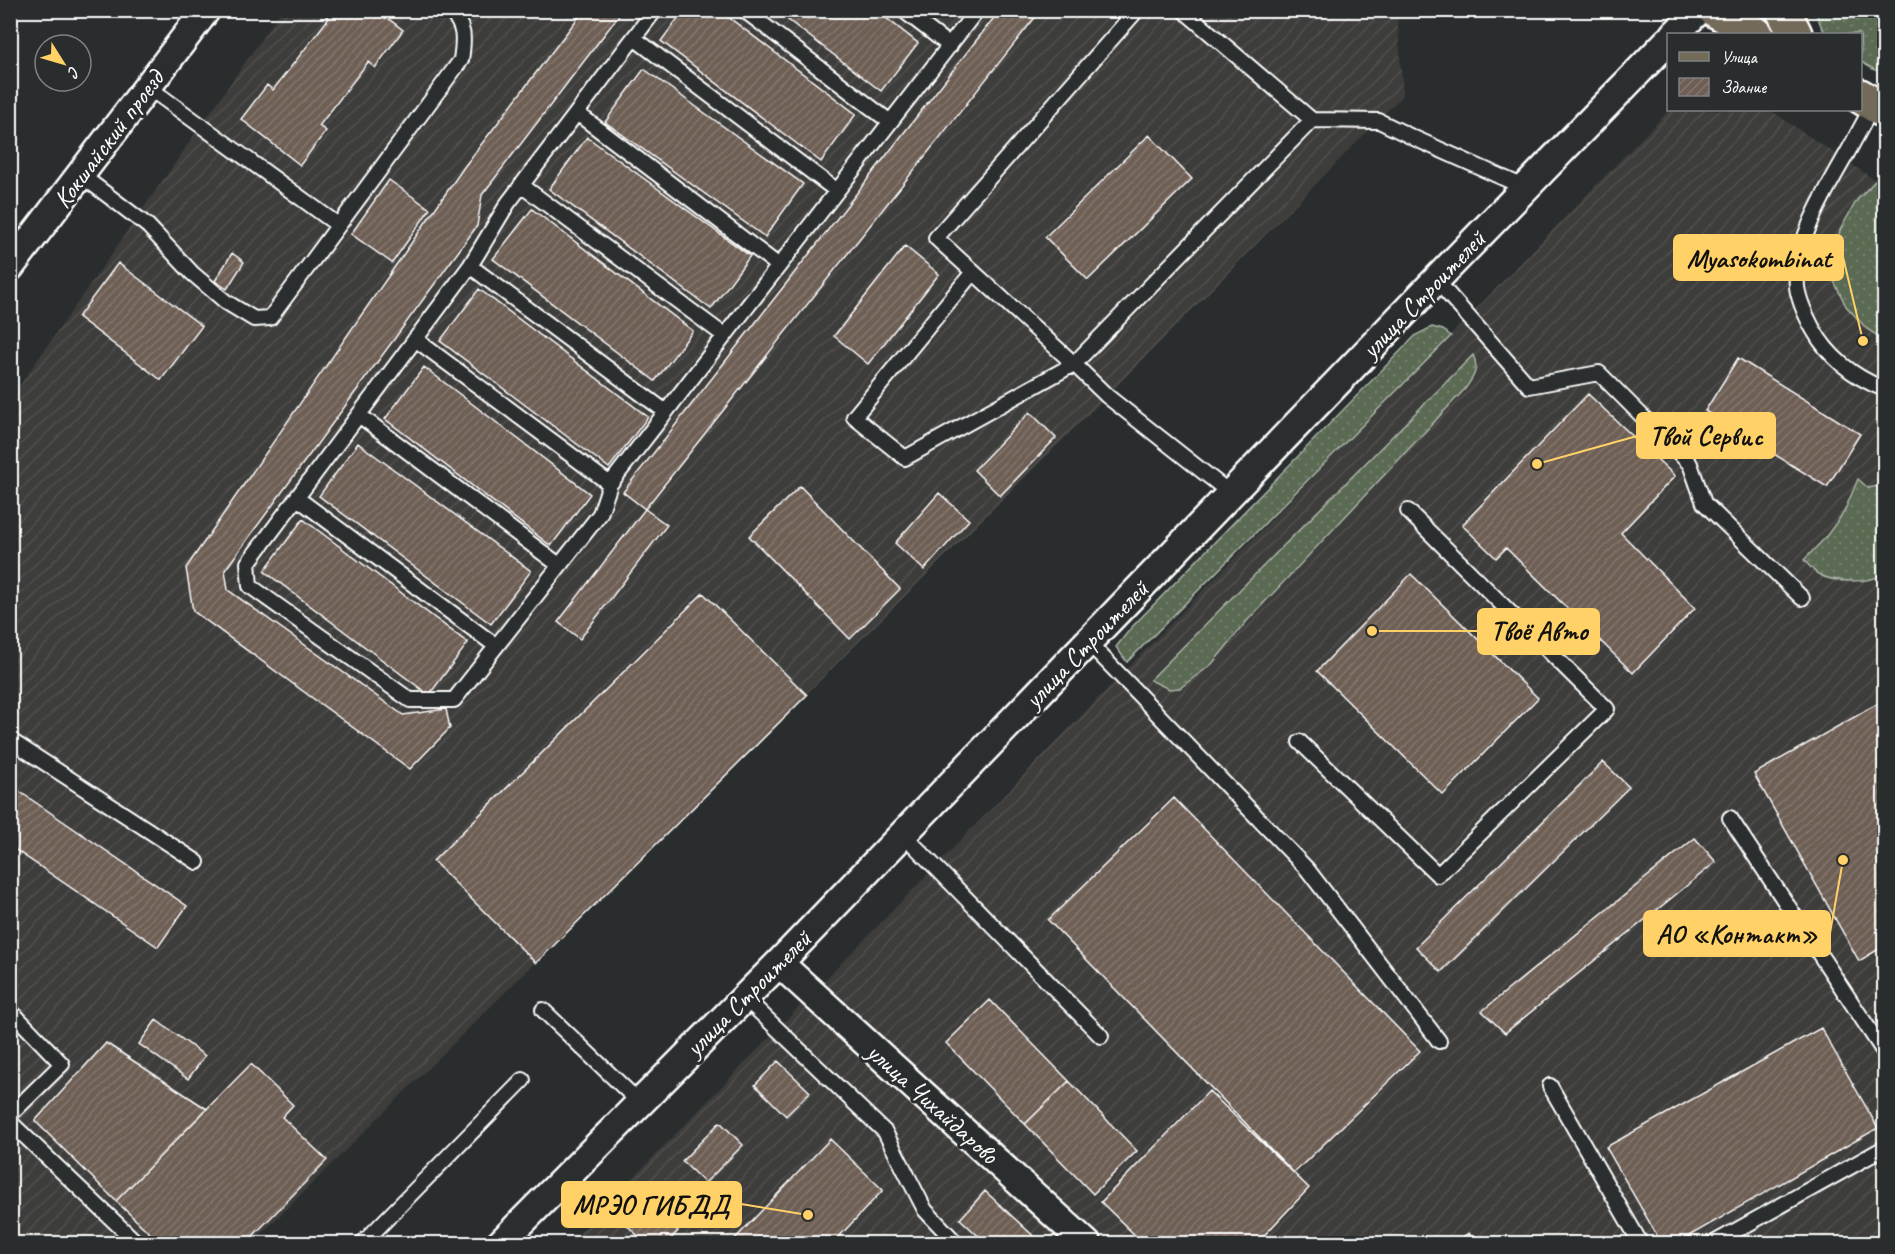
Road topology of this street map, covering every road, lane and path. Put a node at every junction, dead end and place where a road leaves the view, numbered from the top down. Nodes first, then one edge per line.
1 (206, 10) edge
2 (448, 10) edge
3 (655, 10) edge
4 (744, 10) edge
5 (903, 10) edge
6 (977, 10) edge
7 (1137, 10) edge
8 (1183, 10) edge
9 (1699, 10) edge
10 (1715, 10) edge
11 (1783, 10) edge
12 (1676, 33) edge
13 (1754, 33) edge
14 (1794, 33) edge
15 (634, 38) junction
16 (1667, 42) edge
17 (950, 46) junction
18 (148, 87) junction
19 (1876, 104) edge
20 (576, 113) junction
21 (1312, 120) junction
22 (890, 122) junction
23 (81, 175) junction
24 (521, 185) junction
25 (1526, 188) junction
26 (837, 191) junction
27 (338, 225) junction
28 (470, 266) junction
29 (779, 266) junction
30 (10, 267) edge
31 (974, 272) junction
32 (1436, 280) junction
33 (725, 336) junction
34 (416, 339) junction
35 (1074, 363) junction
36 (1884, 389) edge
37 (666, 412) junction
38 (359, 415) junction
39 (610, 484) junction
40 (1230, 494) junction
41 (297, 498) junction
42 (1408, 511) dead end
43 (559, 566) junction
44 (1802, 598) dead end
45 (1088, 642) junction
46 (496, 646) junction
47 (10, 740) edge
48 (1300, 742) dead end
49 (1730, 818) dead end
50 (903, 834) junction
51 (197, 862) dead end
52 (779, 963) junction
53 (744, 998) junction
54 (10, 1010) edge
55 (543, 1010) dead end
56 (1101, 1036) dead end
57 (1439, 1041) dead end
58 (1884, 1053) edge
59 (523, 1080) dead end
60 (1550, 1086) dead end
61 (640, 1103) junction
62 (10, 1115) edge
63 (10, 1122) edge
64 (1884, 1148) edge
65 (138, 1244) edge
66 (362, 1244) edge
67 (500, 1244) edge
68 (957, 1244) edge
69 (1087, 1244) edge
70 (1641, 1244) edge
71 (1712, 1244) edge

1 - 18 street, Кокшайский проезд
2 - 27 lane
3 - 15 lane
4 - 22 lane
5 - 17 lane
6 - 17 lane
7 - 31 lane
8 - 21 lane
9 - 12 street
10 - 13 main road
11 - 14 main road
15 - 20 lane
15 - 26 lane
16 - 25 street, улица Строителей
17 - 22 lane
18 - 23 street, Кокшайский проезд
18 - 27 lane
19 - 36 lane
20 - 24 lane
20 - 29 lane
21 - 25 lane
21 - 35 lane
22 - 26 lane
23 - 27 lane
23 - 30 street, Кокшайский проезд
24 - 28 lane
24 - 33 lane
25 - 32 street, улица Строителей
26 - 29 lane
28 - 34 lane
28 - 37 lane
29 - 33 lane
31 - 35 lane
31 - 35 lane
32 - 40 street, улица Строителей
32 - 44 lane
33 - 37 lane
34 - 38 lane
34 - 39 lane
35 - 40 lane
37 - 39 lane
38 - 41 lane
38 - 43 lane
39 - 43 lane
40 - 45 street, улица Строителей
41 - 46 lane
41 - 46 lane
42 - 48 lane
43 - 46 lane
45 - 50 street, улица Строителей
45 - 57 lane
47 - 51 lane
49 - 58 lane
50 - 52 street, улица Строителей
50 - 56 lane
52 - 53 street, улица Строителей
52 - 69 street, улица Чихайдарово
53 - 61 street, улица Строителей
53 - 68 lane
54 - 62 lane
55 - 61 lane
59 - 66 lane
60 - 70 lane
61 - 67 street, улица Строителей
63 - 65 lane
64 - 71 lane

